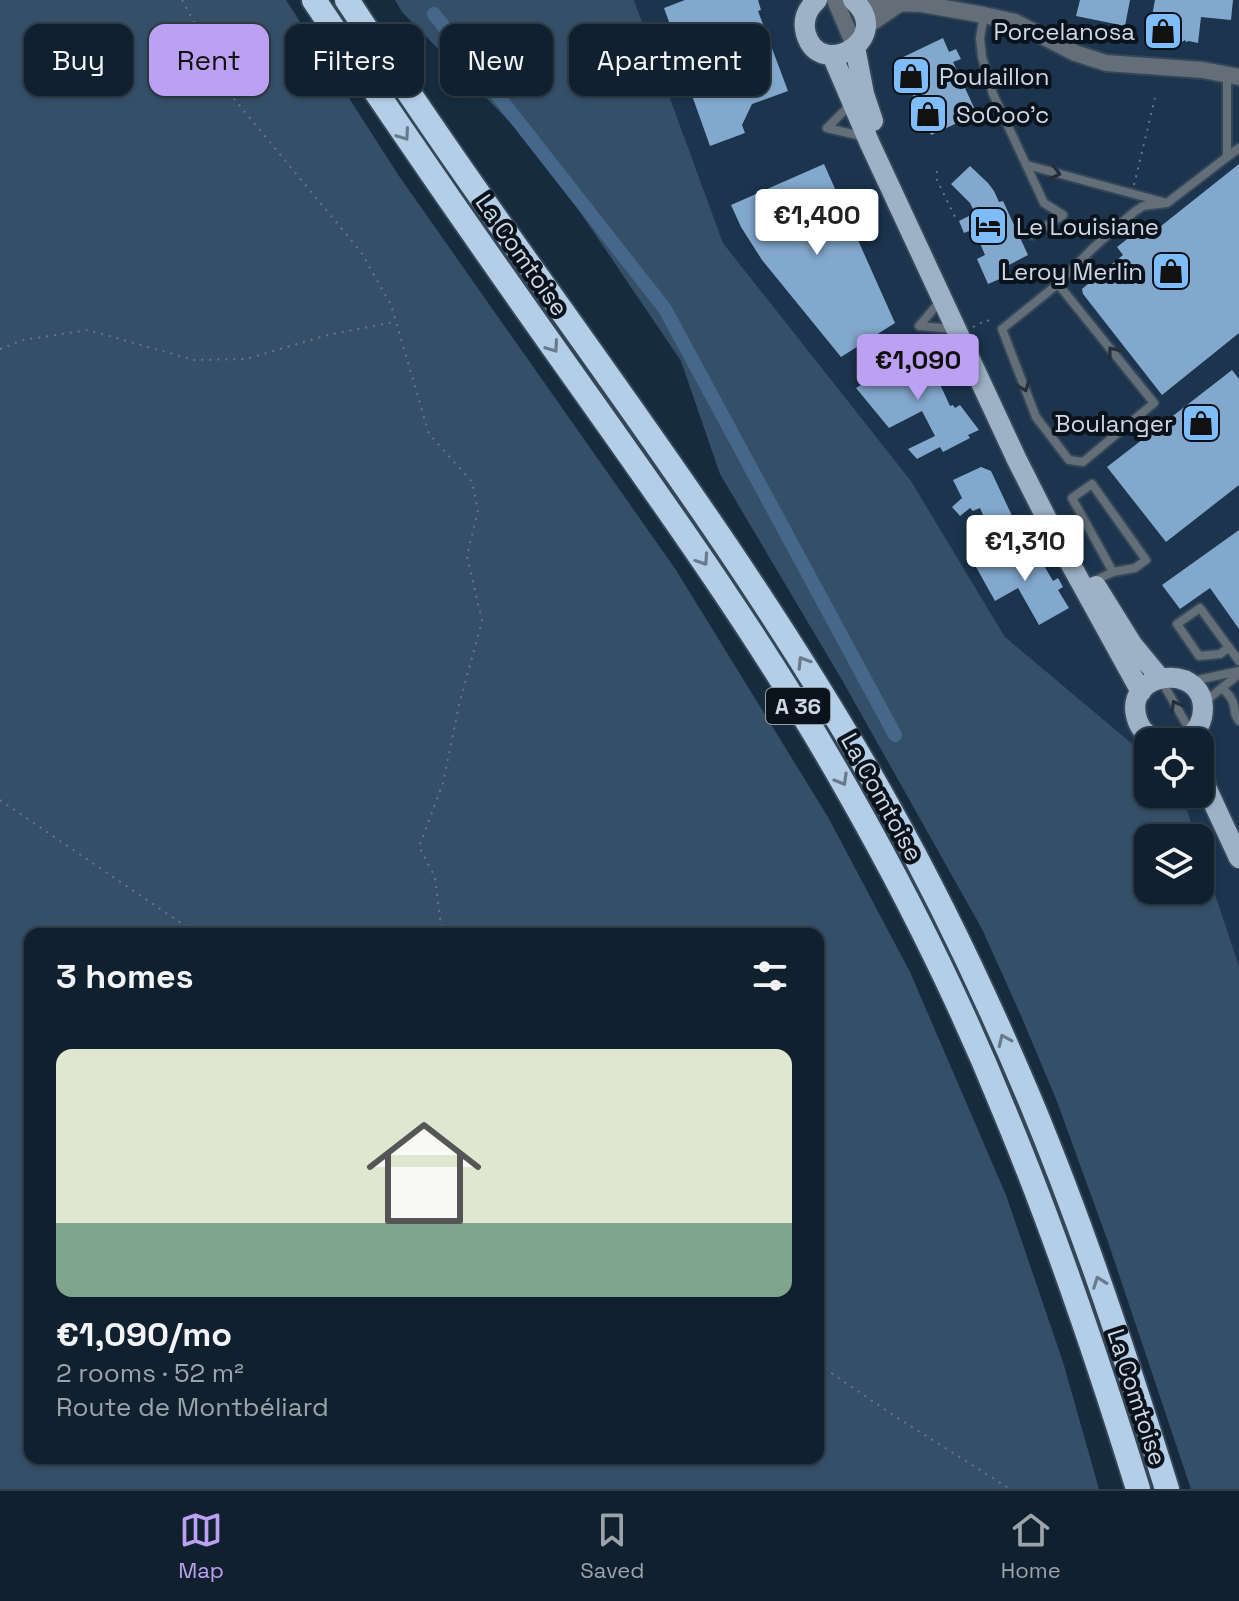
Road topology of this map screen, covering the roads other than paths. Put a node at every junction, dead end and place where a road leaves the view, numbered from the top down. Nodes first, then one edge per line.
1 (314, 0) edge
2 (347, 0) edge
3 (835, 0) edge
4 (854, 1) edge
5 (812, 2) edge
6 (899, 4) junction
7 (984, 15) junction
8 (865, 27) junction
9 (855, 47) junction
10 (832, 55) junction
11 (1233, 76) edge
12 (850, 96) junction
13 (1227, 114) junction
14 (1239, 114) edge
15 (870, 144) junction
16 (1239, 148) edge
17 (1227, 157) junction
18 (1027, 165) junction
19 (1167, 203) junction
20 (1032, 235) dead end
21 (1058, 284) junction
22 (941, 299) junction
23 (962, 329) junction
24 (1113, 572) junction
25 (1094, 581) junction
26 (1229, 647) junction
27 (1239, 661) edge
28 (1239, 673) edge
29 (1160, 678) junction
30 (1188, 682) junction
31 (1222, 688) junction
32 (1141, 692) junction
33 (1202, 704) junction
34 (1239, 721) edge
35 (1142, 728) edge
36 (1183, 728) edge
37 (1197, 728) edge
38 (1214, 806) edge
39 (1239, 858) edge
40 (1138, 1489) edge
41 (1167, 1489) edge

1 -> 40 highway, La Comtoise / A 36
41 -> 2 highway, La Comtoise / A 36
3 - 9 street
4 - 6 street
4 - 8 main road
5 - 10 main road
6 - 7 street
6 - 8 street
7 - 11 street
7 - 18 lane
8 - 9 main road
9 - 10 main road
9 - 23 main road
10 - 12 main road
11 - 13 lane
12 - 15 main road
12 - 15 lane
13 - 14 lane
13 - 17 lane
15 - 22 main road
16 - 17 lane
17 - 19 lane
18 -> 19 lane
18 - 20 lane
19 - 21 lane
21 -> 21 lane
22 - 23 main road
22 - 23 lane
23 - 25 main road
23 - 32 main road
24 - 24 lane
24 - 25 lane
25 - 29 main road
26 - 26 lane
26 - 27 lane
28 - 30 lane
28 - 31 lane
29 - 30 main road
29 - 32 main road
36 -> 29 lane
30 - 33 main road
31 - 33 lane
31 - 34 lane
32 - 35 main road
33 - 37 main road
38 - 39 main road

